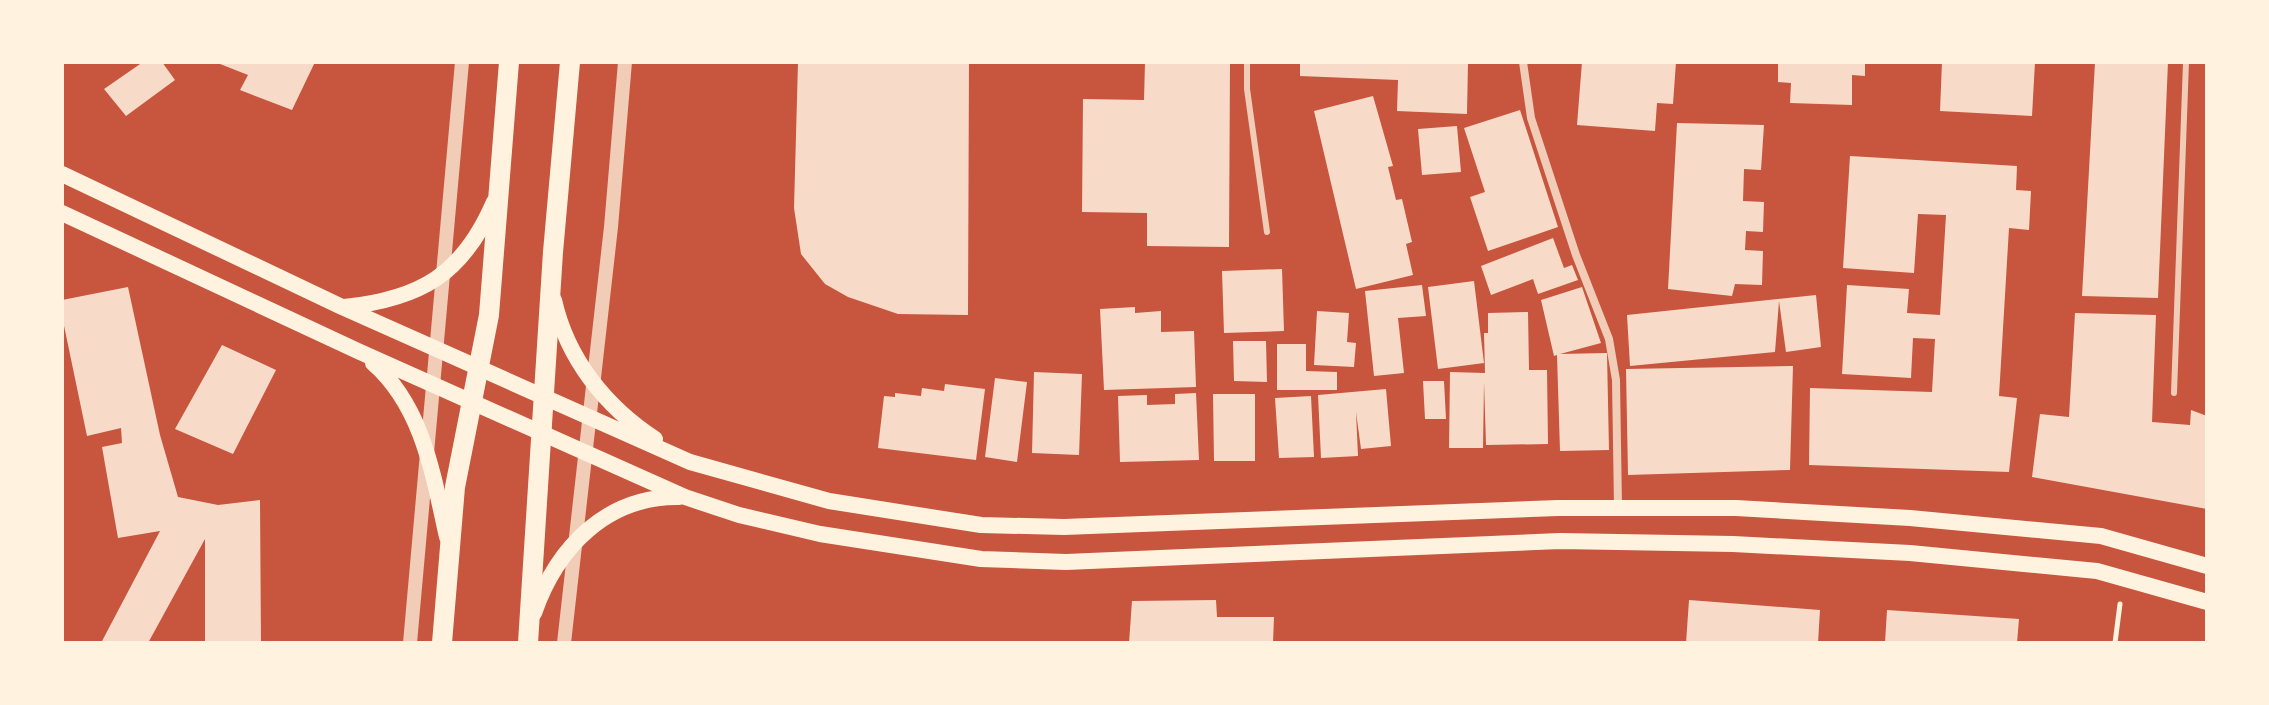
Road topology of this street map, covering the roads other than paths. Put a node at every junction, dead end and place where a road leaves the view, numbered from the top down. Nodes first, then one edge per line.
1 (462, 62) edge
2 (509, 62) edge
3 (570, 62) edge
4 (625, 62) edge
5 (1247, 62) edge
6 (1523, 62) edge
7 (2186, 62) edge
8 (62, 174) edge
9 (499, 191) junction
10 (62, 213) edge
11 (1267, 232) dead end
12 (551, 287) junction
13 (342, 307) junction
14 (360, 352) junction
15 (478, 368) junction
16 (2174, 393) dead end
17 (545, 398) junction
18 (472, 402) junction
19 (543, 434) junction
20 (690, 462) junction
21 (685, 497) junction
22 (1618, 507) junction
23 (450, 546) junction
24 (2207, 566) edge
25 (2207, 602) edge
26 (529, 634) edge
27 (410, 643) edge
28 (442, 643) edge
29 (564, 643) edge

1 - 27 street
2 - 9 main road
3 - 12 main road
4 - 29 street
5 - 11 lane
6 - 22 street
7 - 16 lane
8 - 13 main road
9 - 13 main road
9 - 15 main road
10 - 14 main road
12 - 17 main road
12 - 20 main road
13 - 15 main road
14 - 18 main road
14 - 23 main road
15 - 17 main road
15 - 18 main road
17 - 19 main road
17 - 20 main road
18 - 19 main road
18 - 23 main road
19 - 21 main road
19 - 26 main road
20 - 22 main road
21 - 25 main road
21 - 26 main road
22 - 24 main road
23 - 28 main road

